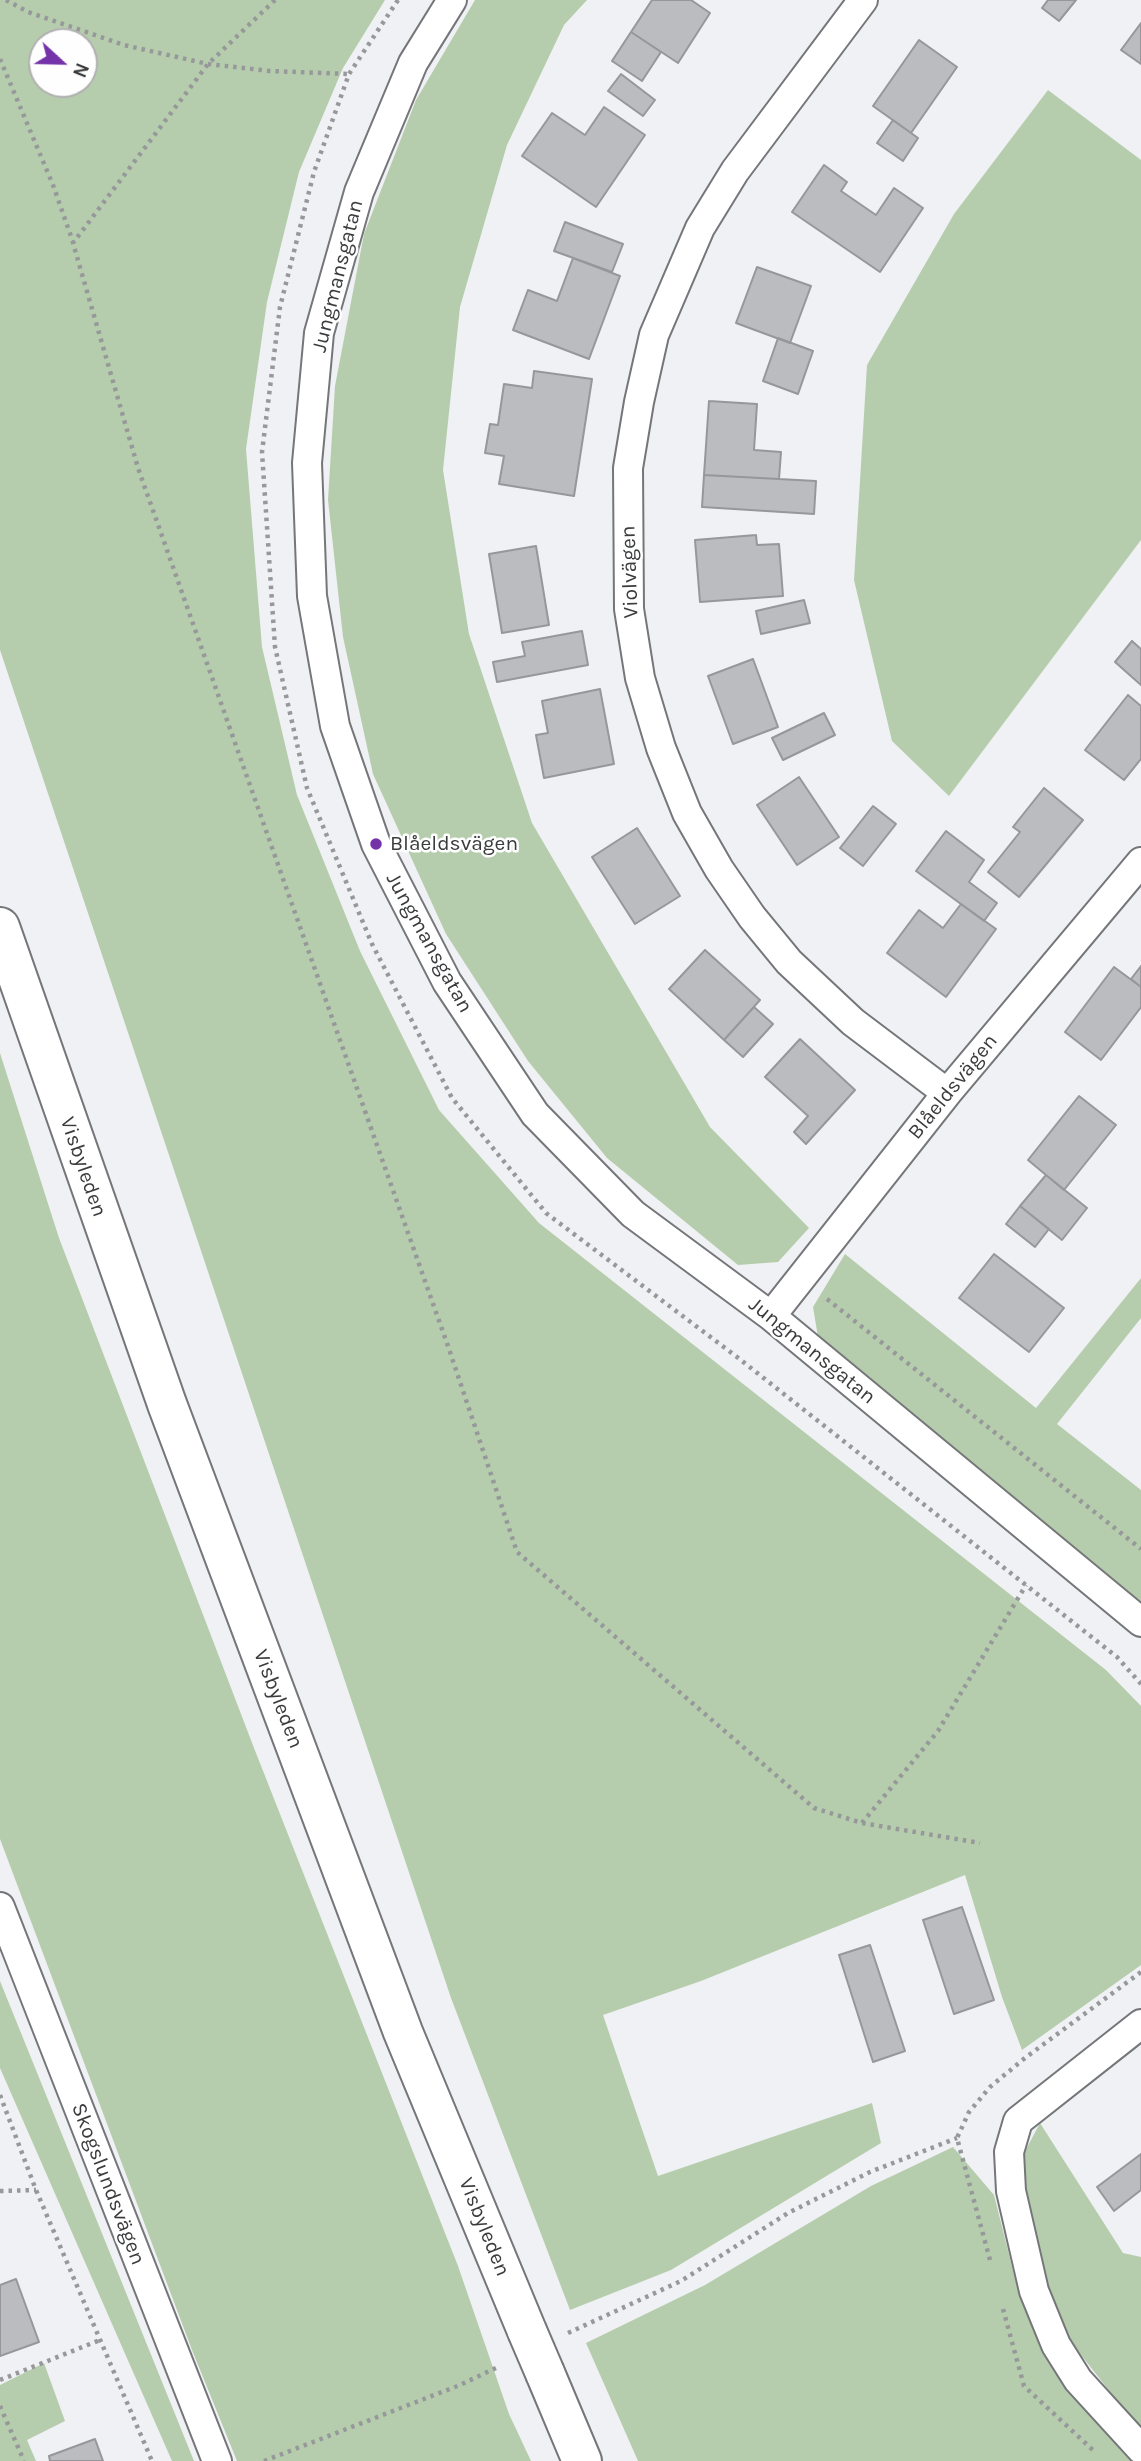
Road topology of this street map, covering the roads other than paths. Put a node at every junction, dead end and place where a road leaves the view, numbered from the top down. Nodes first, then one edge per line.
1 (453, 0) edge
2 (863, 0) edge
3 (1141, 862) edge
4 (0, 927) edge
5 (947, 1093) junction
6 (771, 1316) junction
7 (1141, 1622) edge
8 (0, 1907) edge
9 (1141, 2024) edge
10 (1141, 2449) edge
11 (217, 2461) edge
12 (582, 2461) edge

1 - 6 street, Jungmansgatan
2 - 5 street, Violvägen
3 - 5 street, Blåeldsvägen
4 - 12 main road, Visbyleden, bridge
5 - 6 street, Blåeldsvägen
6 - 7 street, Jungmansgatan
8 - 11 street, Skogslundsvägen
9 - 10 street

